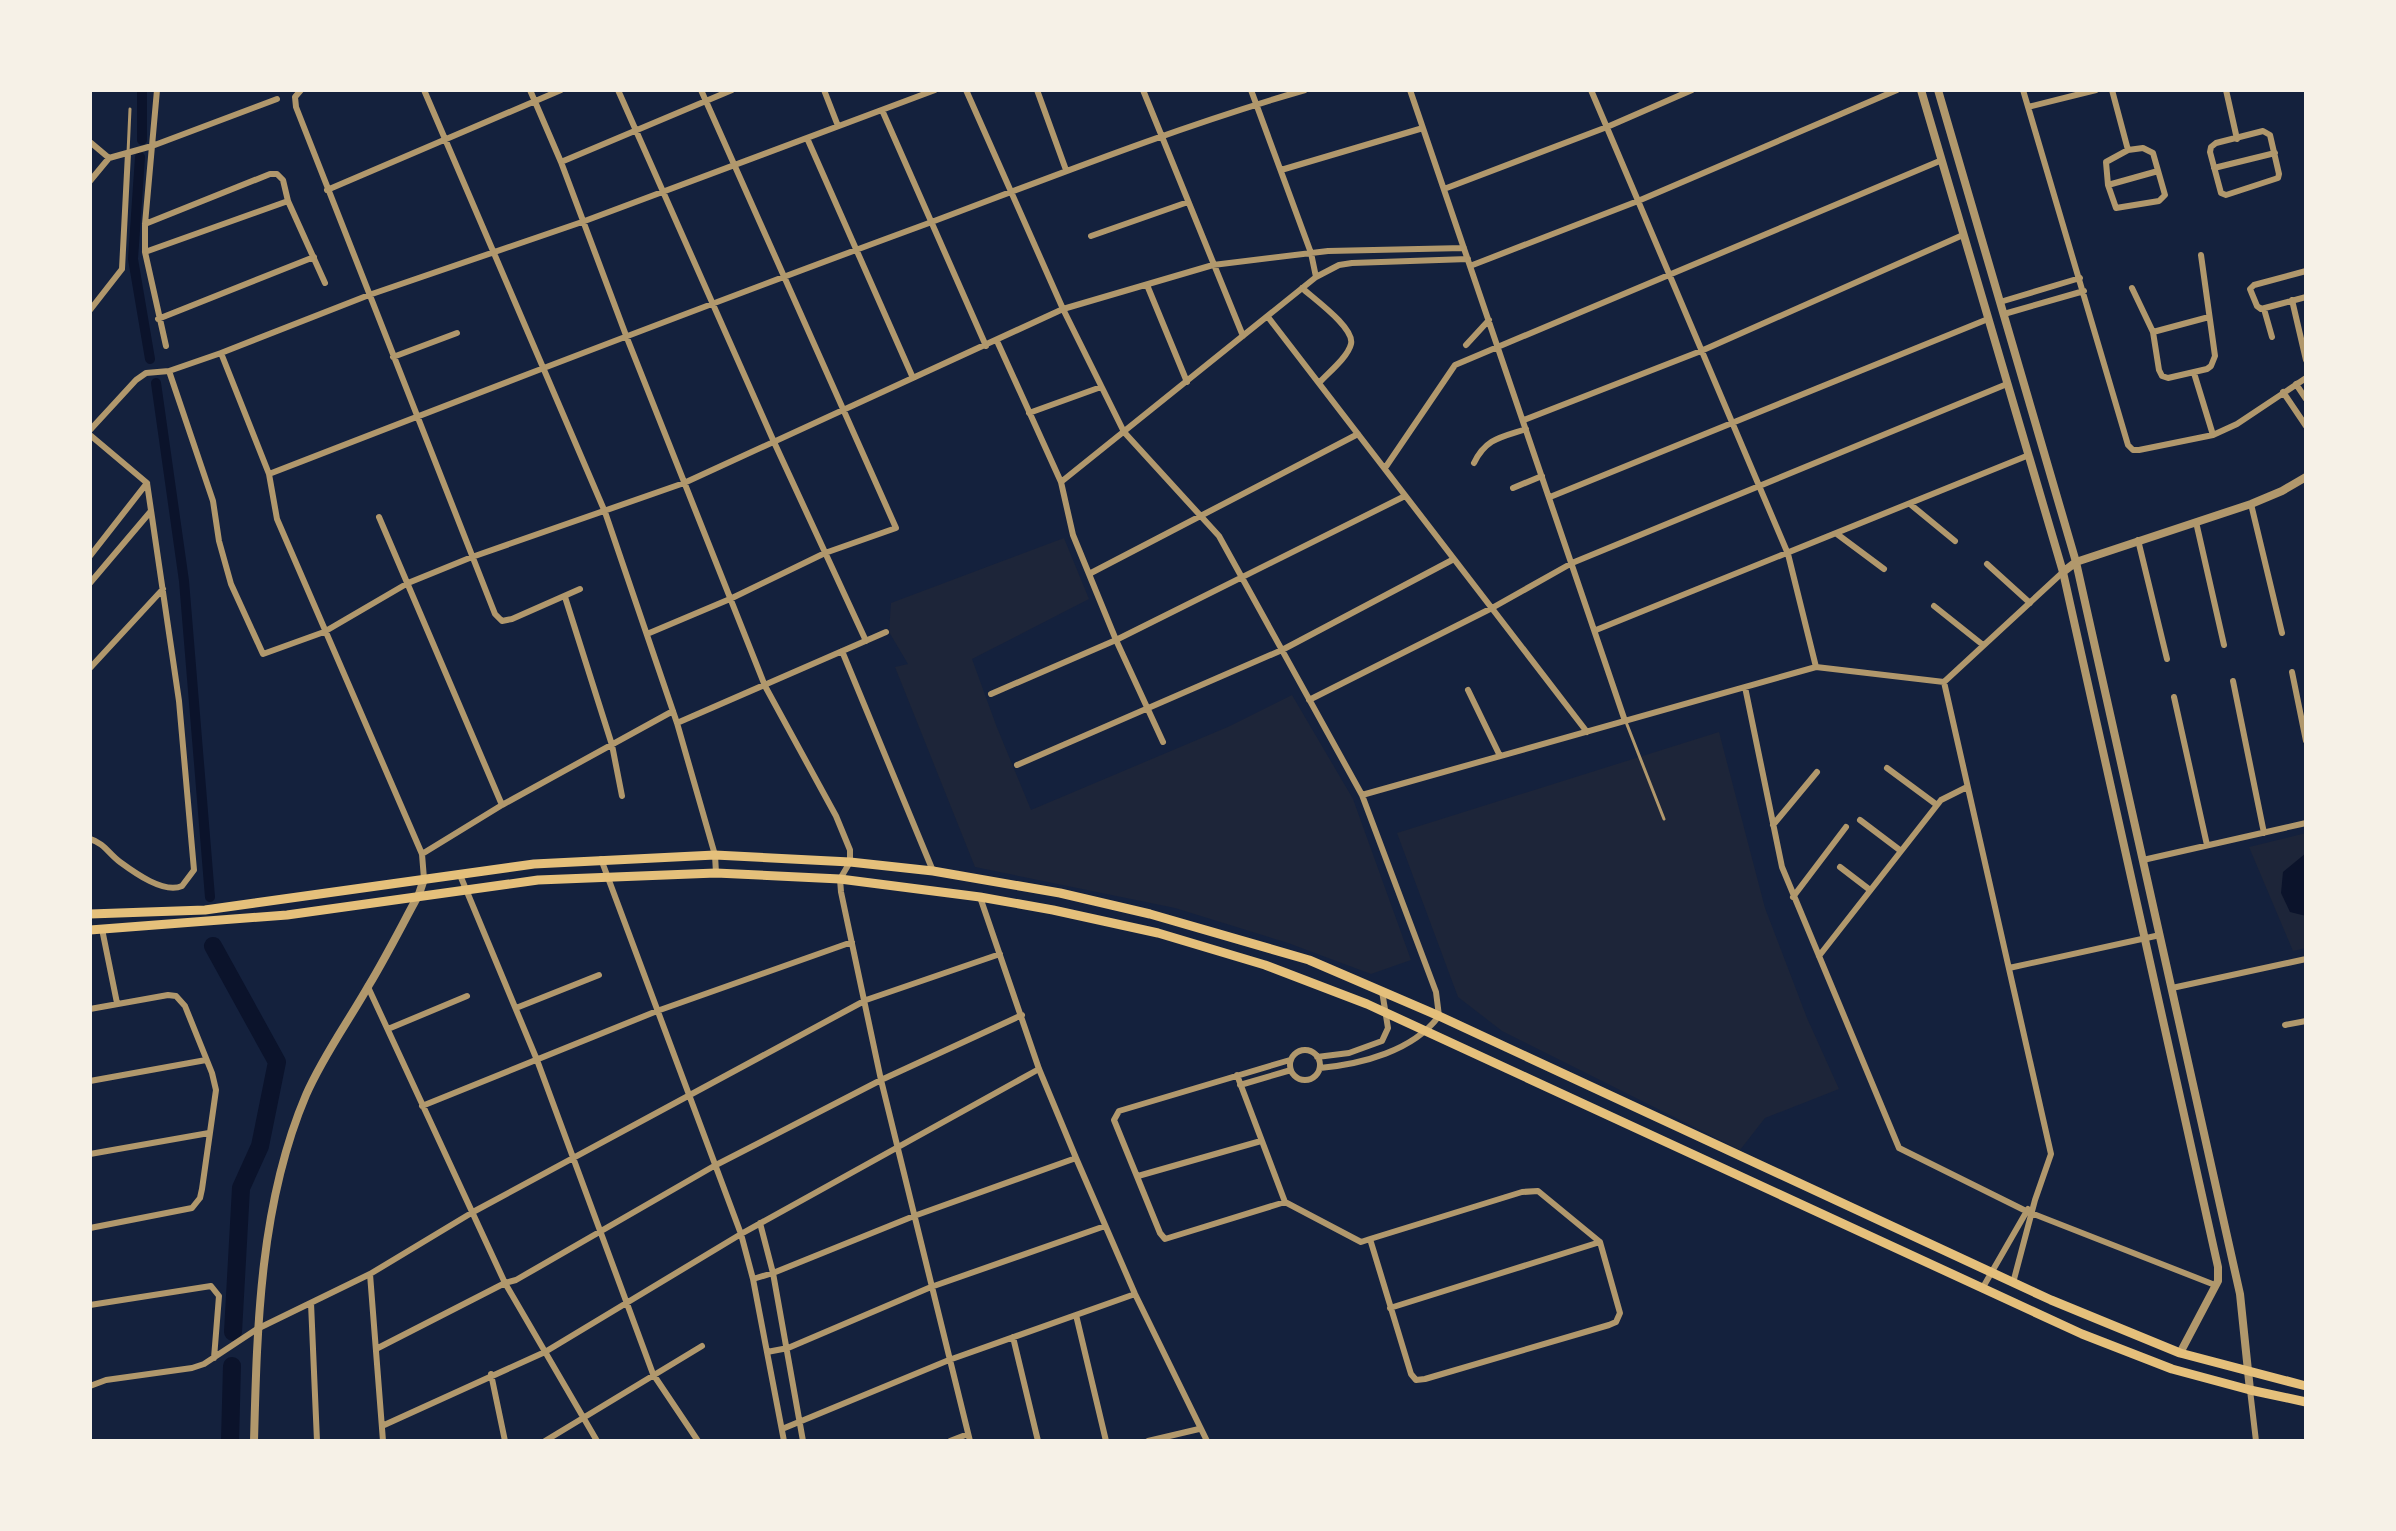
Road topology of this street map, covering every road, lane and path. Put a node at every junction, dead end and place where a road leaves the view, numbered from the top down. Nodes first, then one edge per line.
1 (157, 90) edge
2 (301, 90) edge
3 (424, 90) edge
4 (530, 90) edge
5 (561, 90) edge
6 (618, 90) edge
7 (701, 90) edge
8 (732, 90) edge
9 (824, 90) edge
10 (935, 90) edge
11 (966, 90) edge
12 (1037, 90) edge
13 (1143, 90) edge
14 (1251, 90) edge
15 (1305, 90) edge
16 (1410, 90) edge
17 (1591, 90) edge
18 (1692, 90) edge
19 (1897, 90) edge
20 (1921, 90) edge
21 (1938, 90) edge
22 (2023, 90) edge
23 (2096, 90) edge
24 (2112, 90) edge
25 (2226, 90) edge
26 (277, 99) dead end
27 (706, 101) junction
28 (536, 103) junction
29 (1257, 104) junction
30 (2028, 107) junction
31 (130, 109) dead end
32 (882, 110) junction
33 (838, 126) junction
34 (1607, 127) junction
35 (1423, 128) junction
36 (635, 129) junction
37 (1161, 135) junction
38 (807, 138) junction
39 (2237, 139) junction
40 (447, 140) junction
41 (90, 142) edge
42 (152, 146) junction
43 (2128, 150) junction
44 (128, 153) junction
45 (2275, 153) junction
46 (109, 158) junction
47 (1942, 160) junction
48 (561, 162) junction
49 (735, 165) junction
50 (2214, 168) junction
51 (1066, 170) junction
52 (1281, 170) junction
53 (2158, 171) junction
54 (90, 181) edge
55 (2108, 185) junction
56 (1444, 189) junction
57 (327, 190) junction
58 (1011, 191) junction
59 (663, 192) junction
60 (288, 201) junction
61 (1638, 201) junction
62 (1188, 202) junction
63 (582, 222) junction
64 (931, 222) junction
65 (145, 224) junction
66 (1963, 235) junction
67 (1091, 236) dead end
68 (1464, 248) junction
69 (856, 249) junction
70 (494, 251) junction
71 (145, 252) junction
72 (1311, 253) junction
73 (2201, 255) dead end
74 (314, 257) junction
75 (1469, 262) junction
76 (1213, 265) junction
77 (2306, 271) edge
78 (784, 275) junction
79 (1669, 275) junction
80 (1316, 277) junction
81 (2080, 278) junction
82 (325, 283) dead end
83 (1147, 285) junction
84 (1302, 288) junction
85 (2132, 288) dead end
86 (2084, 291) junction
87 (369, 295) junction
88 (2306, 297) edge
89 (2292, 300) junction
90 (2000, 302) junction
91 (712, 303) junction
92 (1063, 309) junction
93 (2264, 309) junction
94 (90, 310) edge
95 (2004, 314) junction
96 (1268, 317) junction
97 (2209, 317) junction
98 (158, 319) junction
99 (1988, 319) junction
100 (1489, 320) junction
101 (2153, 332) junction
102 (457, 333) dead end
103 (1243, 336) junction
104 (2272, 337) dead end
105 (627, 338) junction
106 (997, 341) junction
107 (1466, 345) dead end
108 (166, 346) dead end
109 (986, 346) junction
110 (1499, 347) junction
111 (1701, 351) junction
112 (221, 353) junction
113 (393, 357) junction
114 (2306, 360) edge
115 (545, 368) junction
116 (169, 371) junction
117 (2194, 373) junction
118 (913, 378) junction
119 (2306, 378) edge
120 (1187, 382) junction
121 (1319, 383) junction
122 (2007, 384) junction
123 (2296, 384) junction
124 (1101, 387) junction
125 (2283, 392) junction
126 (2306, 399) edge
127 (845, 410) junction
128 (1029, 413) junction
129 (417, 417) junction
130 (1524, 420) junction
131 (1732, 423) junction
132 (2306, 426) edge
133 (1526, 429) junction
134 (1124, 432) junction
135 (90, 433) edge
136 (1358, 434) junction
137 (2213, 435) junction
138 (774, 442) junction
139 (2029, 455) junction
140 (1474, 463) dead end
141 (1385, 468) junction
142 (269, 474) junction
143 (1542, 476) junction
144 (2306, 479) edge
145 (1061, 482) junction
146 (147, 483) junction
147 (684, 483) junction
148 (1759, 486) junction
149 (1513, 488) dead end
150 (1405, 496) junction
151 (1550, 497) junction
152 (1910, 504) junction
153 (2251, 504) junction
154 (151, 511) junction
155 (605, 512) junction
156 (379, 517) dead end
157 (1202, 517) junction
158 (2196, 522) junction
159 (1837, 534) junction
160 (2138, 540) junction
161 (1955, 541) dead end
162 (825, 553) junction
163 (1788, 554) junction
164 (90, 556) edge
165 (472, 557) junction
166 (1454, 559) junction
167 (2076, 562) junction
168 (1572, 563) junction
169 (1987, 564) dead end
170 (1884, 569) dead end
171 (2063, 572) junction
172 (1089, 574) junction
173 (1242, 577) junction
174 (90, 583) edge
175 (408, 583) junction
176 (163, 589) junction
177 (580, 589) dead end
178 (565, 597) junction
179 (730, 599) junction
180 (2030, 603) junction
181 (1934, 606) dead end
182 (1492, 608) junction
183 (1596, 630) junction
184 (324, 632) junction
185 (886, 632) dead end
186 (2282, 633) dead end
187 (647, 634) junction
188 (1116, 640) junction
189 (866, 641) junction
190 (1983, 645) junction
191 (2224, 645) dead end
192 (1282, 650) junction
193 (842, 651) junction
194 (2167, 659) dead end
195 (1816, 667) junction
196 (90, 668) edge
197 (2292, 672) dead end
198 (2233, 681) dead end
199 (1944, 682) junction
200 (765, 686) junction
201 (1745, 687) junction
202 (1468, 690) dead end
203 (991, 694) dead end
204 (2174, 697) dead end
205 (1309, 700) junction
206 (1147, 707) junction
207 (673, 711) junction
208 (1625, 721) junction
209 (677, 723) junction
210 (1587, 732) junction
211 (2306, 741) edge
212 (1163, 742) dead end
213 (612, 745) junction
214 (1500, 756) junction
215 (1017, 765) dead end
216 (1887, 768) dead end
217 (1817, 772) dead end
218 (1967, 787) junction
219 (1362, 795) junction
220 (622, 796) dead end
221 (502, 805) junction
222 (1937, 805) junction
223 (1664, 819) dead end
224 (1860, 820) dead end
225 (2306, 823) edge
226 (1773, 825) junction
227 (1846, 827) dead end
228 (2264, 833) junction
229 (90, 839) edge
230 (2207, 845) junction
231 (1901, 851) junction
232 (422, 854) junction
233 (715, 855) junction
234 (601, 859) junction
235 (2143, 860) junction
236 (850, 862) junction
237 (1840, 867) dead end
238 (933, 871) junction
239 (716, 873) junction
240 (460, 875) junction
241 (607, 876) junction
242 (424, 879) junction
243 (840, 879) junction
244 (466, 890) junction
245 (1870, 890) junction
246 (419, 894) junction
247 (980, 897) junction
248 (1793, 897) junction
249 (90, 914) edge
250 (1163, 917) junction
251 (102, 929) junction
252 (90, 930) edge
253 (1158, 933) junction
254 (2160, 935) junction
255 (2145, 938) junction
256 (852, 942) junction
257 (1000, 954) junction
258 (1819, 956) junction
259 (2306, 959) edge
260 (2009, 968) junction
261 (599, 975) dead end
262 (368, 987) junction
263 (2172, 988) junction
264 (1382, 991) junction
265 (467, 996) dead end
266 (866, 1000) junction
267 (117, 1003) junction
268 (516, 1008) junction
269 (90, 1009) edge
270 (657, 1011) junction
271 (1385, 1012) junction
272 (1022, 1015) junction
273 (1439, 1016) junction
274 (2306, 1021) edge
275 (2285, 1025) dead end
276 (388, 1029) junction
277 (1427, 1030) junction
278 (1387, 1033) junction
279 (1407, 1043) junction
280 (1317, 1057) junction
281 (206, 1060) junction
282 (537, 1060) junction
283 (1290, 1060) junction
284 (1320, 1068) junction
285 (1039, 1069) junction
286 (1291, 1070) junction
287 (1237, 1075) junction
288 (881, 1080) junction
289 (90, 1081) edge
290 (1240, 1085) junction
291 (689, 1098) junction
292 (422, 1106) junction
293 (209, 1133) junction
294 (1261, 1141) junction
295 (897, 1148) junction
296 (90, 1154) edge
297 (574, 1158) junction
298 (1076, 1158) junction
299 (714, 1166) junction
300 (1138, 1176) junction
301 (1285, 1202) junction
302 (473, 1212) junction
303 (2030, 1213) junction
304 (914, 1216) junction
305 (760, 1223) junction
306 (1105, 1226) junction
307 (90, 1228) edge
308 (601, 1231) junction
309 (741, 1234) junction
310 (1370, 1239) junction
311 (1600, 1242) junction
312 (1927, 1244) junction
313 (1917, 1258) junction
314 (773, 1273) junction
315 (1991, 1273) junction
316 (370, 1274) junction
317 (753, 1279) junction
318 (505, 1283) junction
319 (2013, 1283) junction
320 (2215, 1285) junction
321 (931, 1287) junction
322 (1982, 1289) junction
323 (1135, 1294) junction
324 (2051, 1300) junction
325 (311, 1303) junction
326 (628, 1304) junction
327 (90, 1305) edge
328 (1390, 1308) junction
329 (1076, 1315) junction
330 (2043, 1317) junction
331 (253, 1332) junction
332 (1013, 1337) junction
333 (702, 1346) dead end
334 (788, 1348) junction
335 (376, 1349) junction
336 (545, 1352) junction
337 (767, 1352) junction
338 (2180, 1353) junction
339 (214, 1358) junction
340 (949, 1360) junction
341 (2248, 1371) junction
342 (491, 1374) junction
343 (653, 1374) junction
344 (90, 1386) edge
345 (2306, 1386) edge
346 (2250, 1390) junction
347 (2306, 1402) edge
348 (583, 1417) junction
349 (799, 1422) junction
350 (382, 1426) junction
351 (782, 1429) junction
352 (1199, 1429) junction
353 (969, 1438) edge
354 (1164, 1439) edge
355 (254, 1441) edge
356 (317, 1441) edge
357 (383, 1441) edge
358 (505, 1441) edge
359 (545, 1441) edge
360 (597, 1441) edge
361 (698, 1441) edge
362 (784, 1441) edge
363 (803, 1441) edge
364 (950, 1441) edge
365 (1038, 1441) edge
366 (1106, 1441) edge
367 (1148, 1441) edge
368 (1207, 1441) edge
369 (2256, 1441) edge

1 - 42 street
2 - 57 street
3 - 40 street
4 - 28 street
5 - 28 street
6 - 36 street
7 - 27 street
8 - 27 street
9 - 33 street
10 - 32 street
11 - 58 street
12 - 51 street
13 - 37 street
14 - 29 street
15 - 29 street
16 - 35 street
17 - 34 street
18 - 34 street
19 - 61 street
20 - 47 street
21 - 90 street
22 - 30 street
23 - 30 street
24 - 43 street
25 - 39 street
26 - 42 street
27 - 36 street
27 - 49 street
28 - 40 street
28 - 48 street
29 - 37 street
29 - 52 street
30 - 81 street
31 - 44 lane
32 - 33 street
32 - 64 street
33 - 38 street
34 - 56 street
34 - 61 street
35 - 52 street
35 - 56 street
36 - 48 street
36 - 59 street
37 - 51 street
37 - 62 street
38 - 49 street
38 - 69 street
39 - 45 street
39 - 50 street
40 - 57 street
40 - 70 street
41 - 46 street
42 - 44 street
42 - 65 street
43 - 53 street
43 - 55 street
44 - 46 street
44 - 94 street
45 - 50 street
45 - 50 street
46 - 54 street
47 - 66 street
47 - 79 street
48 - 63 street
49 - 59 street
49 - 78 street
51 - 58 street
52 - 72 street
53 - 55 street
53 - 55 street
56 - 68 street
57 - 87 street
58 - 64 street
58 - 92 street
59 - 63 street
59 - 91 street
60 - 65 street
60 - 71 street
60 - 74 street
61 - 75 street
61 - 79 street
62 - 67 street
62 - 76 street
63 - 70 street
63 - 105 street
64 - 69 street
64 - 109 street
65 - 71 street
66 - 99 street
66 - 111 street
68 - 72 street
68 - 75 street
69 - 78 street
69 - 118 street
70 - 87 street
70 - 115 street
71 - 98 street
72 - 76 street
72 - 80 street
73 - 97 street
74 - 82 street
74 - 98 street
75 - 80 street
75 - 100 street
76 - 83 street
76 - 103 street
77 - 93 street
78 - 91 street
78 - 127 street
79 - 110 street
79 - 111 street
80 - 84 street
81 - 86 street
81 - 90 street
83 - 92 street
83 - 120 street
84 - 96 street
84 - 121 street
85 - 101 street
86 - 95 street
86 - 137 street
87 - 112 street
87 - 113 street
88 - 89 street
89 - 93 street
89 - 114 street
90 - 95 street
91 - 105 street
91 - 138 street
92 - 106 street
92 - 124 street
93 - 104 street
95 - 167 street
96 - 103 street
96 - 121 street
97 - 101 street
97 - 117 street
98 - 108 street
99 - 122 street
99 - 131 street
100 - 107 street
100 - 110 street
101 - 117 street
102 - 113 street
103 - 120 street
105 - 115 street
105 - 147 street
106 - 109 street
106 - 128 street
109 - 118 street
110 - 130 street
110 - 141 street
111 - 130 street
111 - 131 street
112 - 116 street
112 - 142 street
113 - 129 street
115 - 129 street
115 - 155 street
116 - 135 street
116 - 184 street
117 - 137 street
118 - 127 street
119 - 123 street
120 - 134 street
121 - 136 street
122 - 139 street
122 - 148 street
123 - 125 street
123 - 126 street
124 - 128 street
124 - 134 street
125 - 132 street
125 - 137 street
127 - 138 street
127 - 162 street
128 - 145 street
129 - 142 street
129 - 165 street
130 - 133 street
131 - 148 street
131 - 151 street
133 - 140 street
133 - 143 street
134 - 145 street
134 - 157 street
135 - 146 street
136 - 141 street
136 - 157 street
138 - 147 street
138 - 162 street
139 - 152 street
139 - 171 street
141 - 150 street
142 - 184 street
143 - 149 street
143 - 151 street
144 - 153 street
145 - 172 street
146 - 154 street
146 - 164 street
147 - 155 street
147 - 179 street
148 - 163 street
148 - 168 street
150 - 166 street
150 - 173 street
151 - 168 street
152 - 159 street
152 - 161 street
153 - 158 street
153 - 186 street
154 - 174 street
154 - 176 street
155 - 165 street
155 - 187 street
156 - 175 street
157 - 172 street
157 - 173 street
158 - 160 street
158 - 191 street
159 - 163 street
159 - 170 street
160 - 167 street
160 - 194 street
162 - 179 street
162 - 189 street
163 - 183 street
163 - 195 street
165 - 175 street
165 - 178 street
166 - 182 street
166 - 192 street
167 - 171 street
167 - 235 street
168 - 182 street
168 - 183 street
169 - 180 street
171 - 180 street
171 - 255 street
172 - 188 street
173 - 188 street
173 - 192 street
175 - 184 street
175 - 221 street
176 - 196 street
176 - 229 street
177 - 178 street
178 - 213 street
179 - 187 street
179 - 200 street
180 - 190 street
181 - 190 street
182 - 205 street
182 - 210 street
183 - 208 street
184 - 232 street
185 - 189 street
187 - 207 street
188 - 203 street
188 - 206 street
189 - 193 street
190 - 199 street
192 - 205 street
192 - 206 street
193 - 200 street
193 - 238 street
195 - 199 street
195 - 201 street
197 - 211 street
198 - 228 street
199 - 218 street
200 - 209 street
200 - 236 street
201 - 208 street
201 - 226 street
202 - 214 street
204 - 230 street
205 - 219 street
206 - 212 street
206 - 215 street
207 - 209 street
207 - 213 street
208 - 210 street
208 - 223 lane
209 - 233 street
210 - 214 street
213 - 220 street
213 - 221 street
214 - 219 street
216 - 222 street
217 - 226 street
218 - 222 street
218 - 260 street
219 - 273 street
221 - 232 street
222 - 231 street
224 - 231 street
225 - 228 street
226 - 248 street
227 - 248 street
228 - 230 street
230 - 235 street
231 - 245 street
232 - 242 street
233 - 234 main road
233 - 236 main road
233 - 239 street
234 - 240 main road
234 - 241 street
235 - 254 street
236 - 238 main road
236 - 243 street
237 - 245 street
238 - 250 main road
239 - 241 main road
239 - 243 main road
240 - 242 main road
240 - 244 street
241 - 244 main road
241 - 270 street
242 - 246 street
242 - 249 main road
243 - 247 main road
243 - 256 street
244 - 246 main road
244 - 268 street
245 - 258 street
246 - 251 main road
246 - 262 street
247 - 253 main road
247 - 257 street
248 - 258 street
250 - 253 main road
250 - 264 main road
251 - 252 main road
251 - 267 street
253 - 271 main road
254 - 255 street
254 - 263 street
255 - 260 street
255 - 320 street
256 - 266 street
256 - 270 street
257 - 266 street
257 - 272 street
258 - 303 street
259 - 263 street
260 - 303 street
261 - 268 street
262 - 276 street
262 - 331 street
263 - 341 street
264 - 271 street
264 - 273 main road
265 - 276 street
266 - 288 street
266 - 291 street
267 - 269 street
267 - 281 street
268 - 282 street
270 - 282 street
270 - 291 street
271 - 277 main road
271 - 278 street
272 - 285 street
272 - 288 street
273 - 277 street
273 - 312 main road
274 - 275 street
276 - 292 street
277 - 279 street
277 - 313 main road
278 - 279 street
278 - 280 street
279 - 284 street
280 - 283 street
280 - 284 street
281 - 289 street
281 - 293 street
282 - 292 street
282 - 297 street
283 - 286 street
283 - 287 street
284 - 286 street
285 - 295 street
285 - 298 street
286 - 290 street
287 - 290 street
287 - 300 street
288 - 295 street
288 - 299 street
290 - 294 street
291 - 297 street
291 - 299 street
292 - 302 street
293 - 296 street
293 - 307 street
294 - 300 street
294 - 301 street
295 - 304 street
295 - 305 street
297 - 302 street
297 - 308 street
298 - 304 street
298 - 306 street
299 - 308 street
299 - 309 street
300 - 301 street
301 - 310 street
302 - 316 street
302 - 318 street
303 - 315 street
303 - 319 street
303 - 320 street
304 - 314 street
304 - 321 street
305 - 309 street
305 - 314 street
306 - 321 street
306 - 323 street
308 - 318 street
308 - 326 street
309 - 317 street
309 - 326 street
310 - 311 street
310 - 328 street
311 - 328 street
311 - 328 street
312 - 313 main road
312 - 315 main road
313 - 322 main road
314 - 317 street
314 - 334 street
315 - 319 main road
315 - 322 street
316 - 325 street
316 - 335 street
317 - 337 street
318 - 335 street
318 - 336 street
319 - 324 main road
320 - 338 street
321 - 334 street
321 - 340 street
322 - 330 main road
323 - 329 street
323 - 352 street
324 - 330 main road
324 - 338 main road
325 - 331 street
325 - 356 street
326 - 336 street
326 - 343 street
327 - 339 street
329 - 332 street
329 - 366 street
330 - 346 main road
331 - 339 street
331 - 355 street
332 - 340 street
332 - 365 street
333 - 343 street
334 - 337 street
334 - 349 street
335 - 350 street
336 - 342 street
336 - 348 street
337 - 351 street
338 - 341 main road
339 - 344 street
340 - 349 street
340 - 353 street
341 - 345 main road
341 - 346 street
342 - 350 street
342 - 358 street
343 - 348 street
343 - 361 street
346 - 347 main road
346 - 369 street
348 - 359 street
348 - 360 street
349 - 351 street
349 - 363 street
350 - 357 street
351 - 362 street
352 - 354 street
352 - 368 street
353 - 364 street
354 - 367 street

